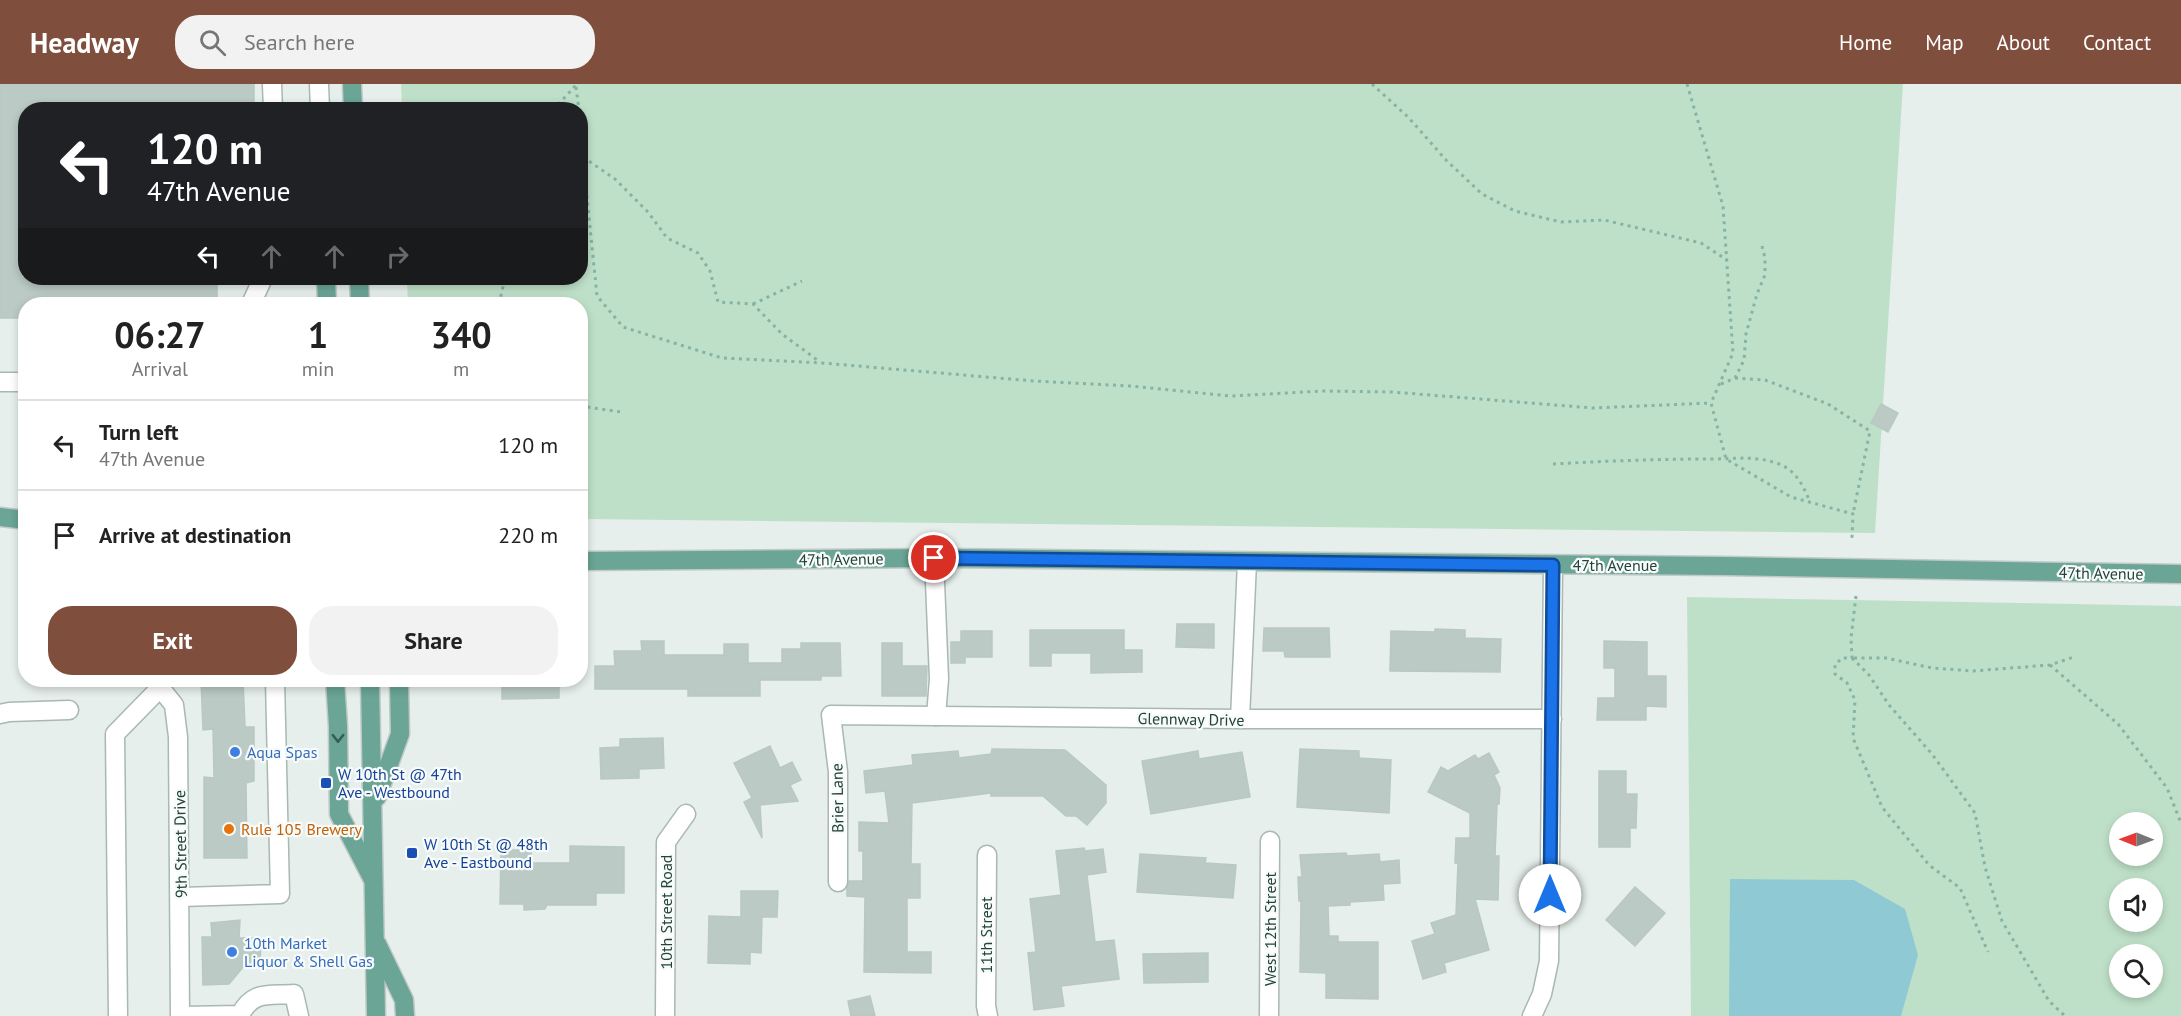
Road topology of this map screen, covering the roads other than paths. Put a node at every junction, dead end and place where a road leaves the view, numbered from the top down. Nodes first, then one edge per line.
1 (272, 84) edge
2 (319, 84) edge
3 (352, 84) edge
4 (273, 102) edge
5 (320, 102) edge
6 (353, 102) edge
7 (0, 382) edge
8 (18, 382) edge
9 (0, 517) edge
10 (18, 519) edge
11 (934, 558) junction
12 (588, 561) edge
13 (1247, 562) junction
14 (1553, 565) junction
15 (2181, 574) edge
16 (154, 687) edge
17 (159, 687) edge
18 (275, 687) edge
19 (335, 687) edge
20 (370, 687) edge
21 (399, 687) edge
22 (69, 710) dead end
23 (0, 714) edge
24 (831, 715) joint
25 (936, 716) junction
26 (1240, 719) junction
27 (1552, 720) junction
28 (373, 807) junction
29 (686, 814) dead end
30 (1270, 841) dead end
31 (987, 855) dead end
32 (375, 882) junction
33 (838, 882) dead end
34 (181, 897) junction
35 (375, 940) junction
36 (118, 1016) edge
37 (181, 1016) edge
38 (190, 1016) edge
39 (299, 1016) edge
40 (376, 1016) edge
41 (405, 1016) edge
42 (665, 1016) edge
43 (988, 1016) edge
44 (1269, 1016) edge
45 (1532, 1016) edge

1 - 4 street
2 - 5 street
3 - 6 main road
7 - 8 street
9 - 10 main road
11 - 12 main road, 47th Avenue
11 - 13 main road, 47th Avenue
11 - 25 street
13 - 14 main road, 47th Avenue
13 - 26 street
14 - 15 main road, 47th Avenue
14 - 27 street
16 - 36 street
17 - 34 street, 9th Street Drive
18 - 34 street
19 -> 32 main road
20 - 28 main road
21 - 28 main road
22 - 23 street
24 - 25 street, Glennway Drive
24 - 33 street, Brier Lane
25 - 26 street, Glennway Drive
26 - 27 street, Glennway Drive
27 - 45 street
28 - 32 main road
29 - 42 street, 10th Street Road
30 - 44 street, West 12th Street
31 - 43 street, 11th Street
32 - 35 main road
34 - 37 street, 9th Street Drive
35 - 40 main road
35 - 41 main road
37 - 38 street
38 - 39 street

